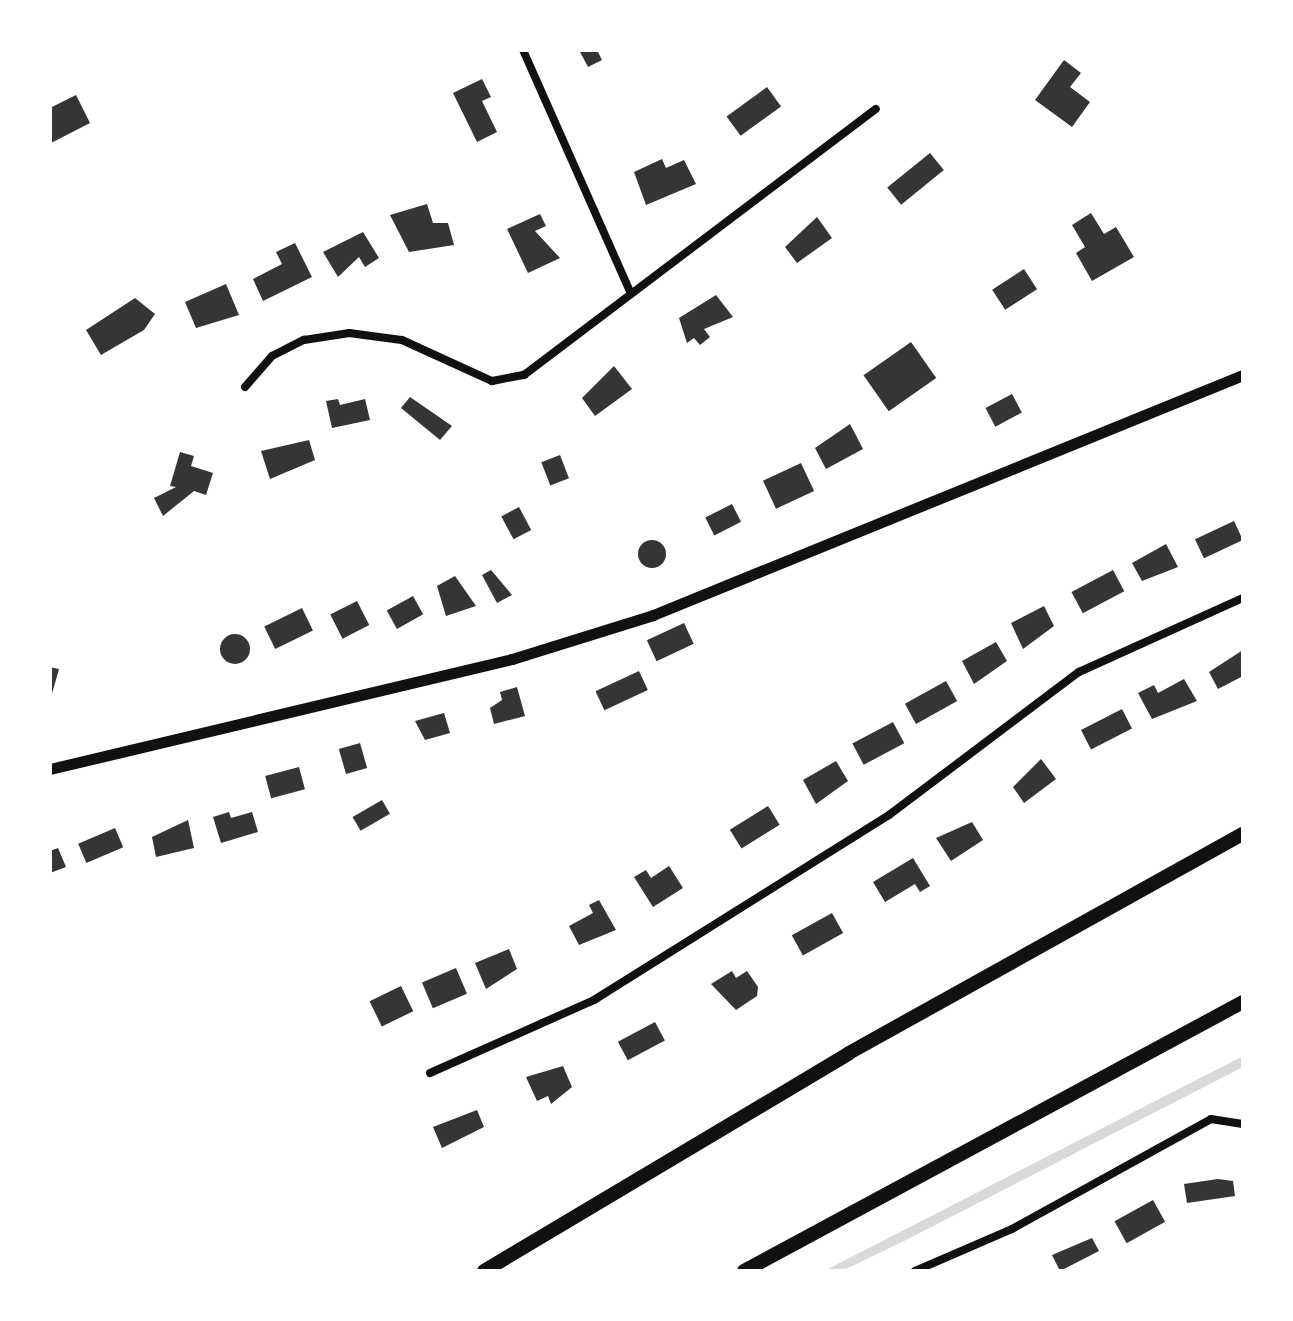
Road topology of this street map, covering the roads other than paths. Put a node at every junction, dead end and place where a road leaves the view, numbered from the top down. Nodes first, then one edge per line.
1 (523, 50) edge
2 (876, 109) dead end
3 (630, 292) junction
4 (1243, 375) edge
5 (245, 387) dead end
6 (1243, 598) edge
7 (50, 769) edge
8 (1243, 834) edge
9 (1243, 1002) edge
10 (430, 1073) dead end
11 (1243, 1124) edge
12 (484, 1271) edge
13 (744, 1271) edge
14 (915, 1271) edge

1 - 3 street
2 - 3 street
3 - 5 street
4 - 7 main road
6 - 10 street
8 - 12 highway
9 - 13 highway
11 - 14 street

